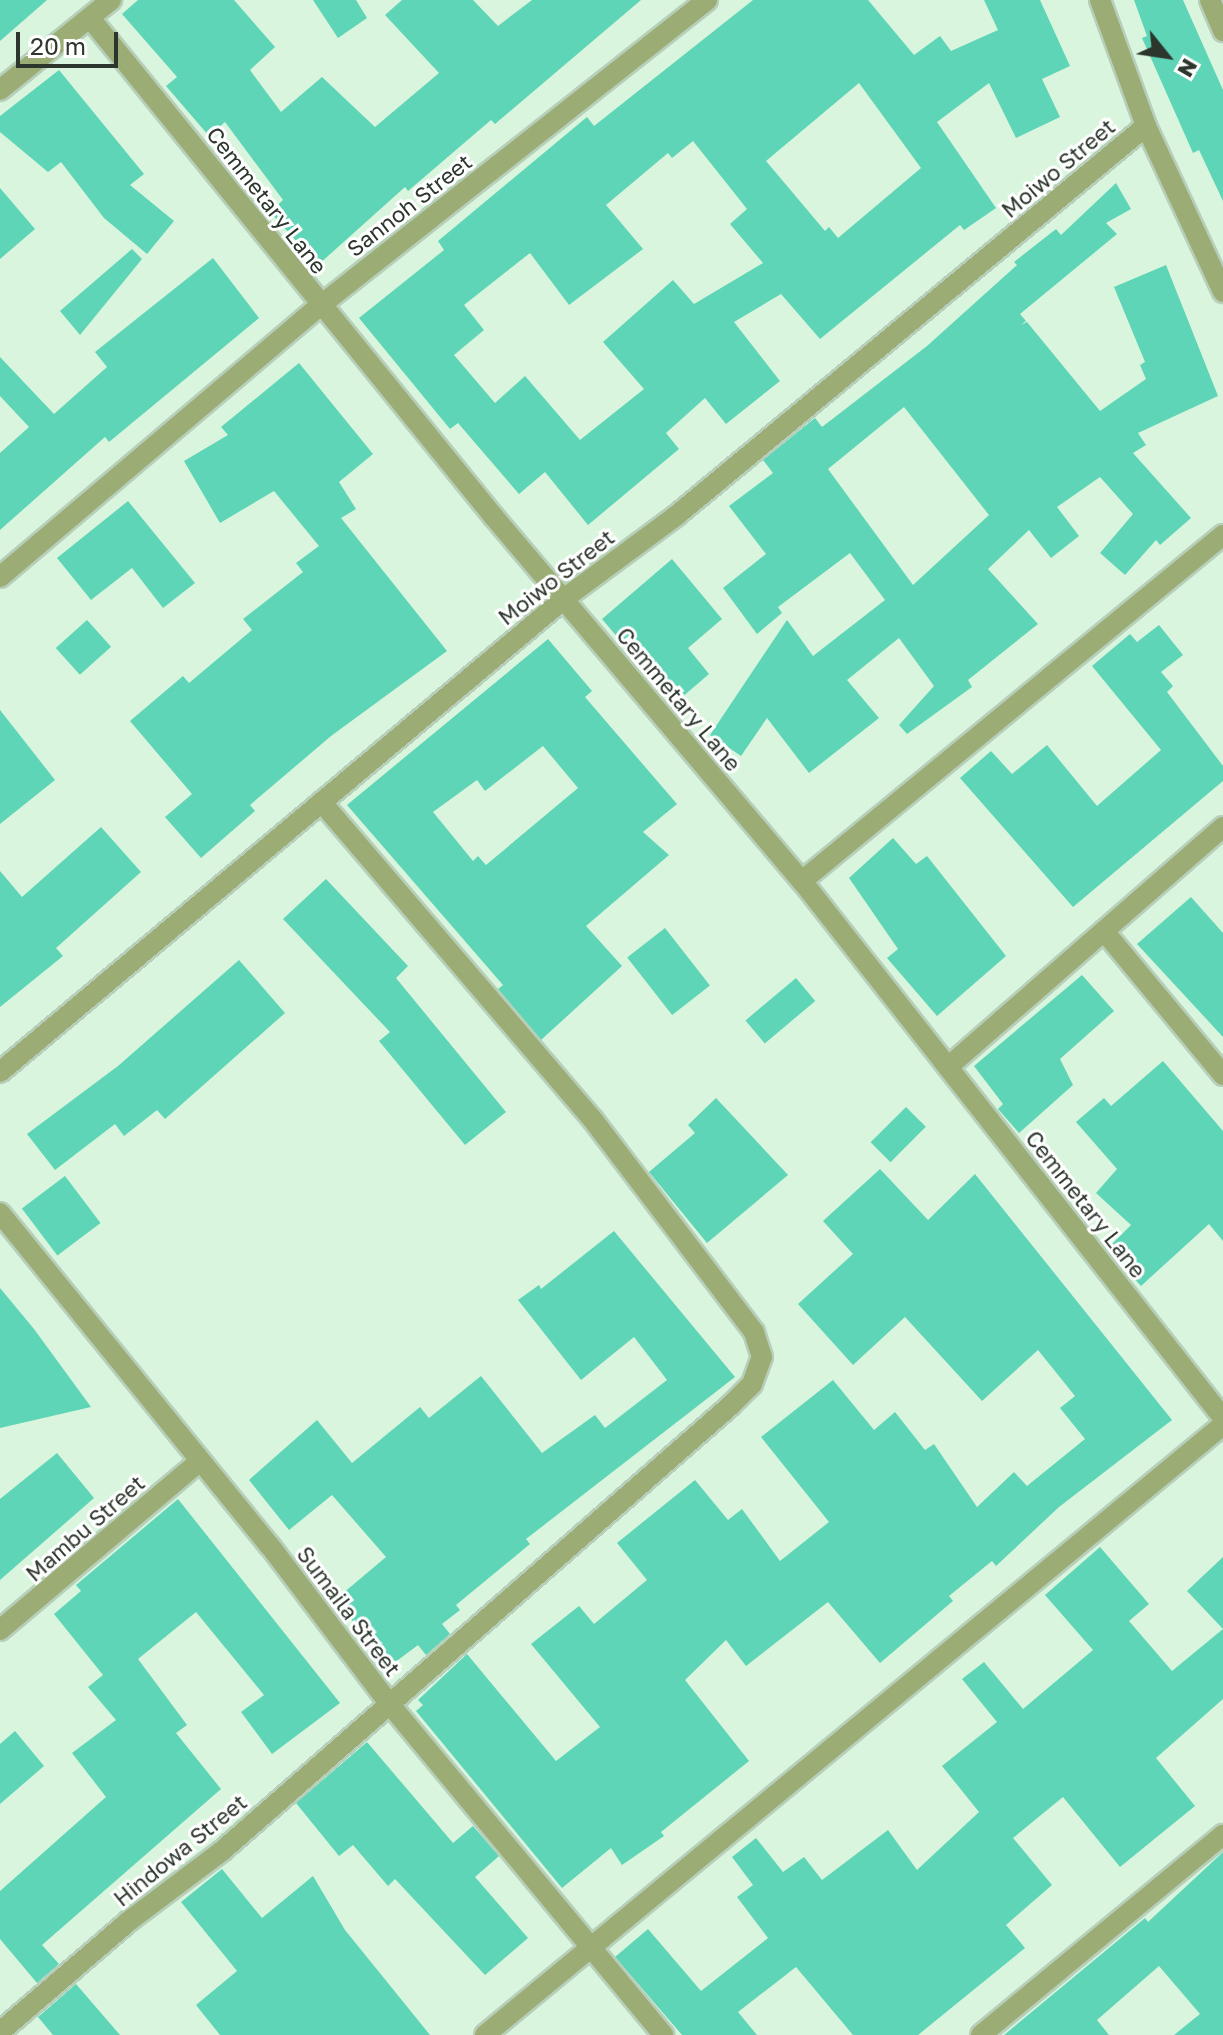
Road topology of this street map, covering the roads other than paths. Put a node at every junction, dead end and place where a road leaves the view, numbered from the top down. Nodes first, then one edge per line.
1 (111, 0) edge
2 (707, 0) edge
3 (1100, 0) edge
4 (1210, 0) edge
5 (90, 18) junction
6 (1223, 31) edge
7 (0, 90) edge
8 (1146, 126) junction
9 (1223, 292) edge
10 (321, 305) junction
11 (1223, 535) edge
12 (0, 577) edge
13 (565, 598) junction
14 (321, 802) junction
15 (1223, 827) edge
16 (802, 881) junction
17 (1104, 931) junction
18 (948, 1067) junction
19 (0, 1072) edge
20 (1223, 1075) edge
21 (0, 1213) edge
22 (1223, 1418) edge
23 (1223, 1425) edge
24 (200, 1461) junction
25 (0, 1630) edge
26 (388, 1702) junction
27 (1223, 1835) edge
28 (592, 1949) junction
29 (0, 2032) edge
30 (485, 2035) edge
31 (663, 2035) edge
32 (981, 2035) edge

1 - 5 street
2 - 10 street, Sannoh Street
3 - 8 street
4 - 6 street
5 - 7 street
5 - 10 street, Cemmetary Lane
8 - 9 street
8 - 13 street, Moiwo Street
10 - 12 street, Sannoh Street
10 - 13 street, Cemmetary Lane
11 - 16 street
13 - 14 street, Moiwo Street
13 - 16 street, Cemmetary Lane
14 - 19 street, Moiwo Street
14 - 26 street, Hindowa Street
15 - 17 street
16 - 18 street, Cemmetary Lane
17 - 18 street
17 - 20 street
18 - 22 street, Cemmetary Lane
21 - 24 street, Sumaila Street
23 - 28 street
24 - 25 street, Mambu Street
24 - 26 street, Sumaila Street
26 - 28 street, Sumaila Street
26 - 29 street, Hindowa Street
27 - 32 street
28 - 30 street
28 - 31 street, Sumaila Street

